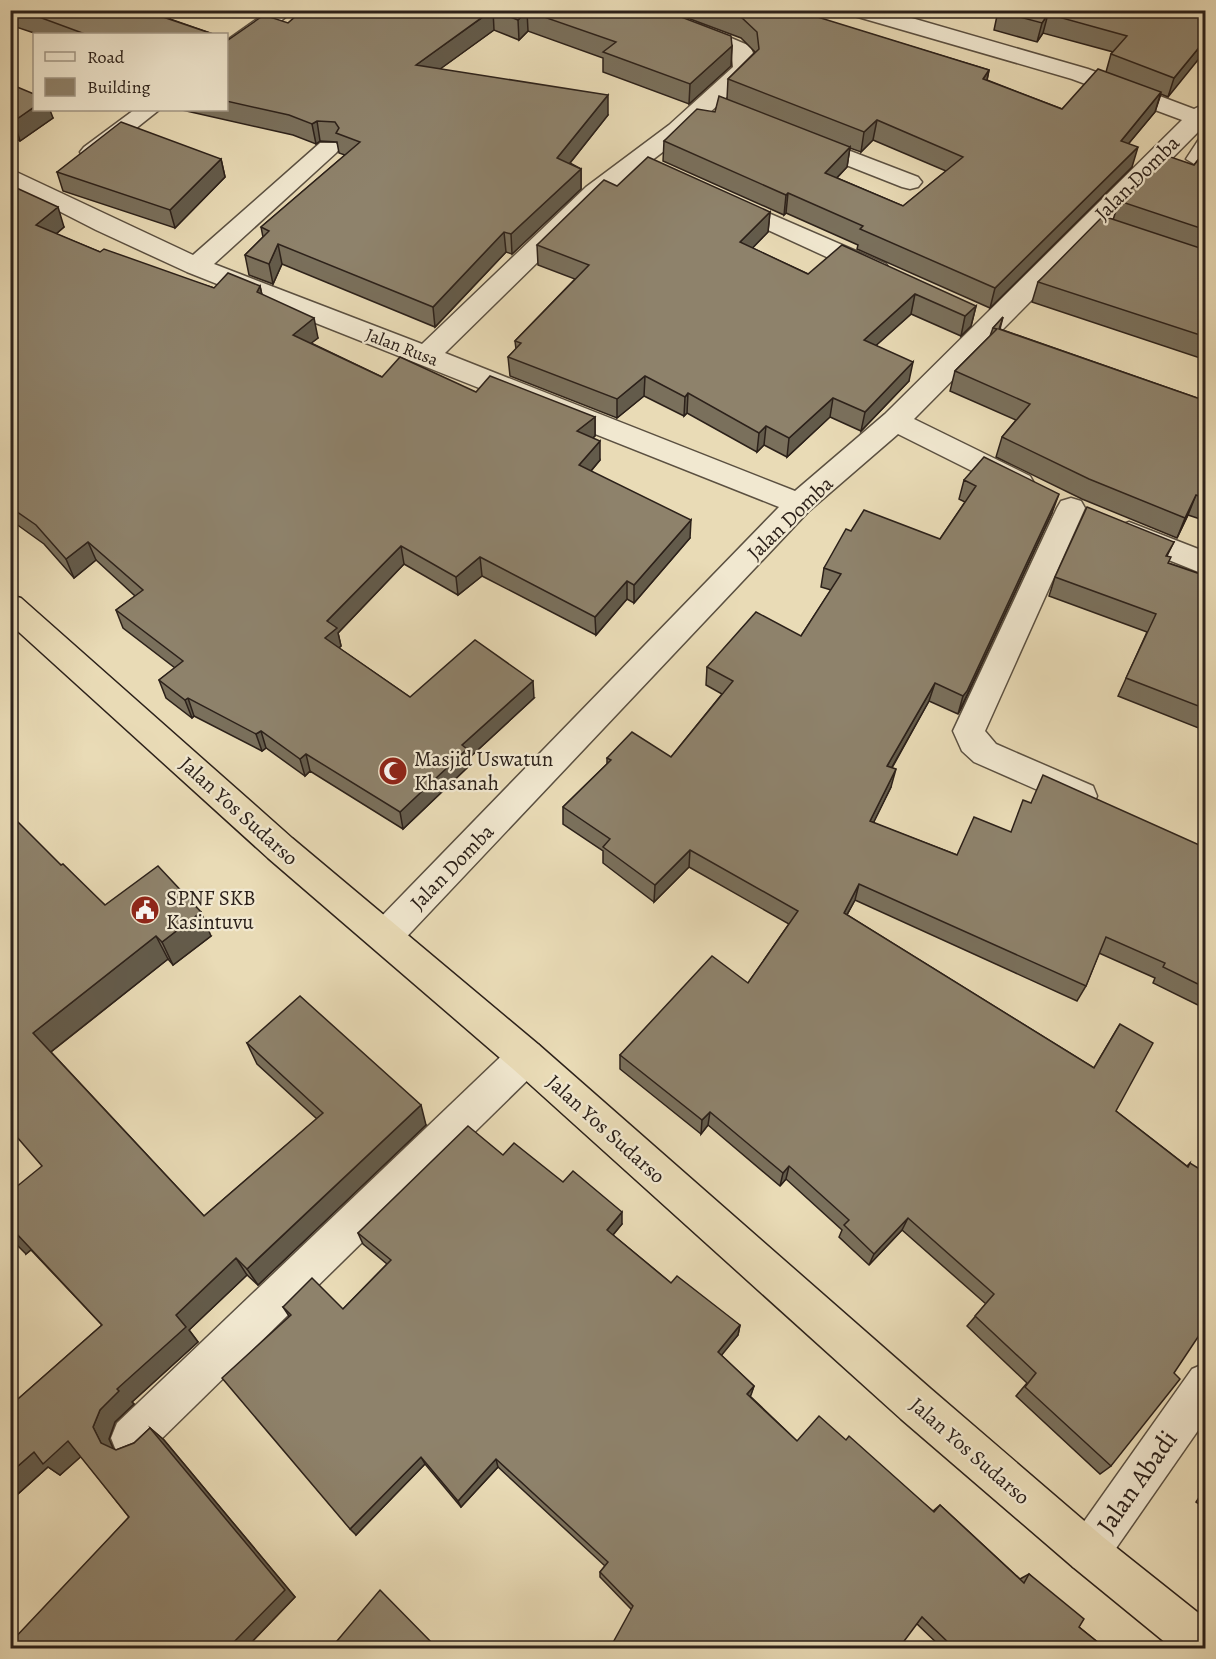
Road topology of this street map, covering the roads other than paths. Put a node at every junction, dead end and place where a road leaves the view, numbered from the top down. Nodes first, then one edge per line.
1 (285, 10) edge
2 (860, 10) edge
3 (897, 16) edge
4 (670, 22) edge
5 (228, 50) edge
6 (708, 102) junction
7 (147, 111) edge
8 (730, 111) edge
9 (1203, 122) edge
10 (786, 133) edge
11 (328, 148) dead end
12 (635, 160) junction
13 (1206, 167) edge
14 (666, 174) edge
15 (10, 176) edge
16 (58, 177) junction
17 (910, 182) dead end
18 (707, 192) edge
19 (196, 266) junction
20 (896, 278) edge
21 (426, 356) junction
22 (896, 421) junction
23 (800, 504) junction
24 (1071, 507) junction
25 (1206, 564) edge
26 (10, 606) edge
27 (1111, 810) edge
28 (385, 936) junction
29 (526, 1057) junction
30 (1206, 1383) edge
31 (132, 1438) dead end
32 (1088, 1552) junction
33 (1206, 1648) edge

1 - 5 street
2 - 3 street
3 - 9 street
4 - 6 street
6 - 8 street
6 - 12 street
7 - 16 street
9 - 13 lane
9 - 22 street, Jalan Domba
10 - 17 street
11 - 19 street
12 - 14 street
12 - 21 street
15 - 16 street, Jalan Rusa
16 - 19 street, Jalan Rusa
18 - 20 street
19 - 21 street, Jalan Rusa
21 - 23 street, Jalan Rusa
22 - 23 street, Jalan Domba
22 - 24 street
23 - 28 street, Jalan Domba
24 - 25 street
24 - 27 street
26 - 28 highway, Jalan Yos Sudarso
28 - 29 highway, Jalan Yos Sudarso
29 - 31 street
29 - 32 highway, Jalan Yos Sudarso
30 - 32 street, Jalan Abadi
32 - 33 highway, Jalan Yos Sudarso

